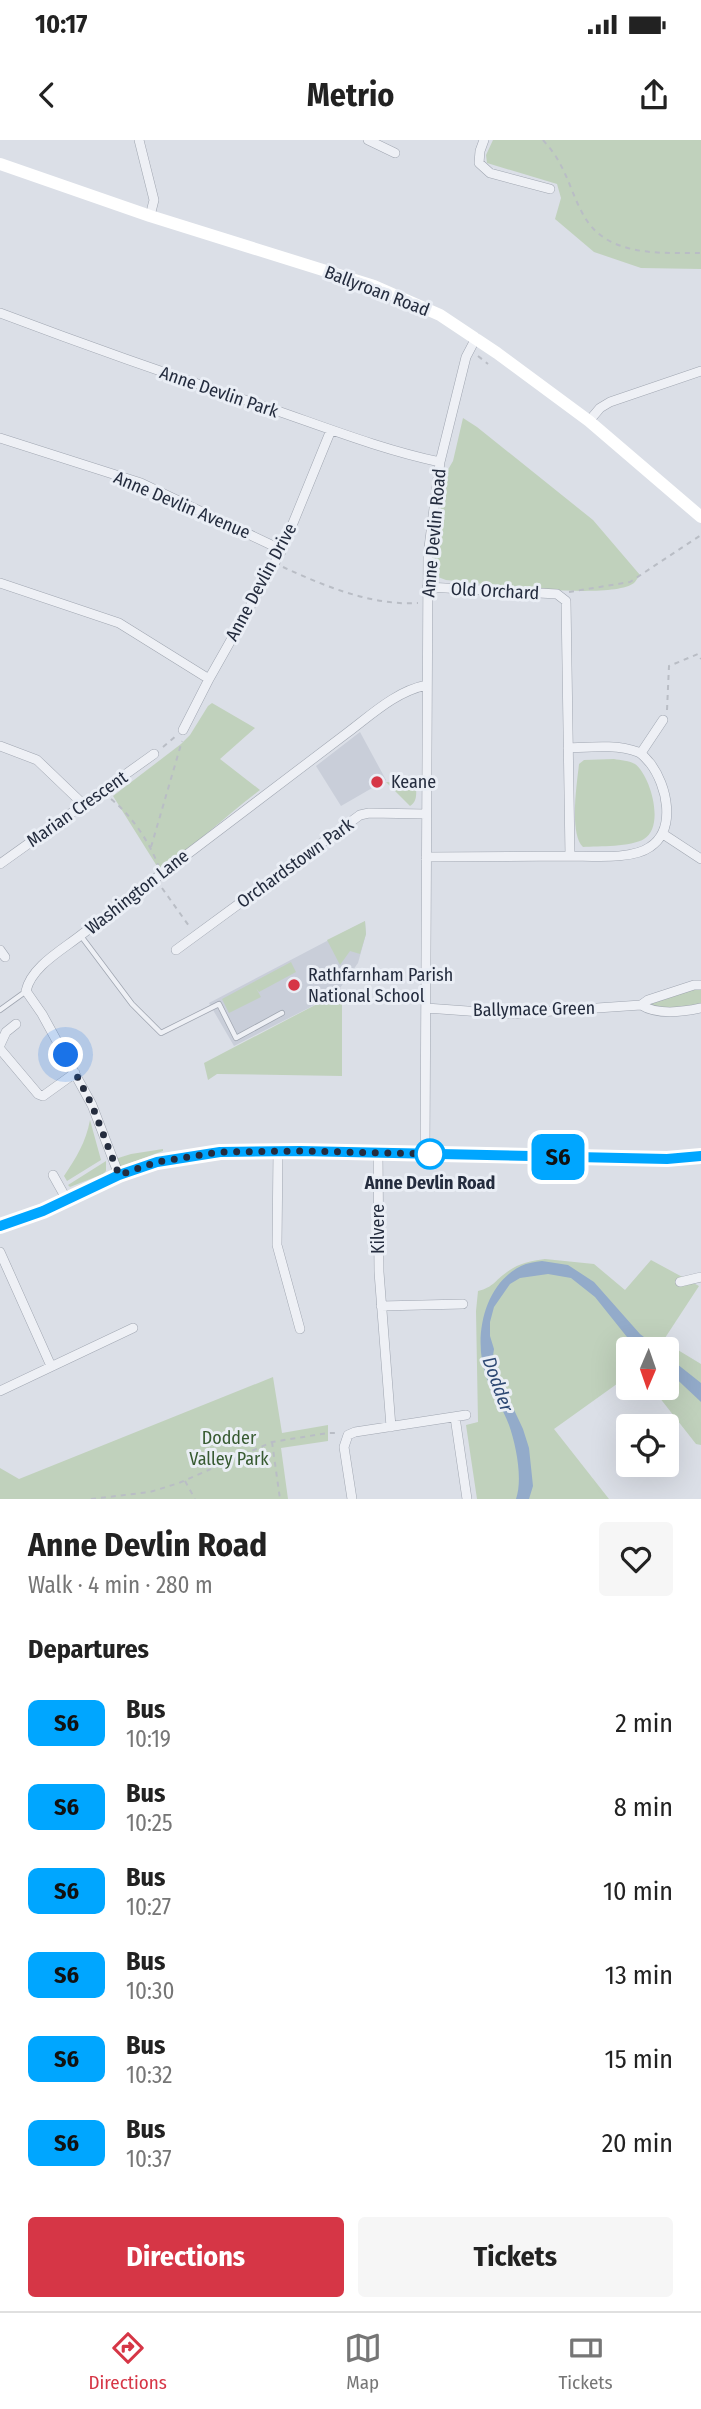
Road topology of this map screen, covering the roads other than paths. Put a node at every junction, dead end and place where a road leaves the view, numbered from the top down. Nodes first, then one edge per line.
1 (139, 140) edge
2 (369, 140) edge
3 (484, 140) edge
4 (396, 153) dead end
5 (0, 164) edge
6 (550, 189) dead end
7 (150, 216) junction
8 (0, 313) edge
9 (476, 338) junction
10 (701, 371) edge
11 (589, 421) junction
12 (331, 430) junction
13 (0, 438) edge
14 (440, 461) junction
15 (701, 517) edge
16 (282, 550) junction
17 (0, 583) edge
18 (427, 587) junction
19 (209, 679) junction
20 (427, 685) junction
21 (663, 720) dead end
22 (181, 735) road end
23 (0, 746) edge
24 (568, 748) junction
25 (641, 753) junction
26 (153, 754) dead end
27 (83, 804) junction
28 (426, 814) junction
29 (663, 834) junction
30 (570, 856) junction
31 (426, 857) junction
32 (701, 859) edge
33 (0, 864) edge
34 (81, 935) junction
35 (176, 950) dead end
36 (701, 985) edge
37 (26, 991) junction
38 (641, 1005) junction
39 (701, 1008) edge
40 (426, 1009) junction
41 (0, 1010) edge
42 (282, 1013) dead end
43 (16, 1024) dead end
44 (0, 1047) edge
45 (75, 1073) junction
46 (278, 1151) junction
47 (378, 1152) junction
48 (425, 1154) junction
49 (701, 1156) edge
50 (53, 1175) dead end
51 (119, 1175) junction
52 (67, 1200) junction
53 (0, 1226) edge
54 (0, 1252) edge
55 (701, 1277) edge
56 (680, 1282) dead end
57 (463, 1304) dead end
58 (381, 1306) junction
59 (133, 1328) dead end
60 (300, 1329) dead end
61 (51, 1366) junction
62 (0, 1391) edge
63 (466, 1415) dead end
64 (455, 1417) junction
65 (391, 1427) junction
66 (352, 1499) edge
67 (467, 1499) edge

1 - 7 street
2 - 4 street
3 - 6 street
5 - 7 main road, Ballyroan Road
7 - 9 main road, Ballyroan Road
8 - 12 street, Anne Devlin Park
9 - 11 main road, Ballyroan Road
9 - 14 street, Anne Devlin Road
10 - 11 street
11 - 15 main road, Ballyroan Road
12 - 14 street, Anne Devlin Park
12 - 16 street, Anne Devlin Drive
13 - 16 street, Anne Devlin Avenue
14 - 18 street, Anne Devlin Road
16 - 19 street, Anne Devlin Drive
17 - 19 street
18 - 20 street, Anne Devlin Road
18 - 24 street, Old Orchard
19 - 22 street, Anne Devlin Drive
20 - 28 street, Anne Devlin Road
20 - 34 street, Washington Lane
21 - 25 street
23 - 27 street
24 - 25 street
24 - 30 street
25 - 29 street
26 - 27 street, Marian Crescent
27 - 33 street, Marian Crescent
28 - 31 street, Anne Devlin Road
28 - 35 street, Orchardstown Park
29 - 30 street
29 - 32 street
30 - 31 street
31 - 40 street, Anne Devlin Road
34 - 37 street, Washington Lane
34 - 42 lane
36 - 38 street, Ballymace Green
37 - 41 lane
37 - 45 street
38 - 39 street, Ballymace Green
38 - 40 street, Ballymace Green
40 - 48 street, Anne Devlin Road
43 - 44 street
44 - 45 street
45 - 51 street
46 - 47 main road
46 - 51 main road
46 - 60 street
47 - 48 main road
47 - 58 street, Kilvere
48 - 49 main road
50 - 52 street
51 - 52 main road
52 - 53 main road
54 - 61 street
55 - 56 street
57 - 58 street
58 - 65 street, Kilvere
59 - 61 street
61 - 62 street
63 - 64 street
64 - 65 street
64 - 67 street
65 - 66 street

